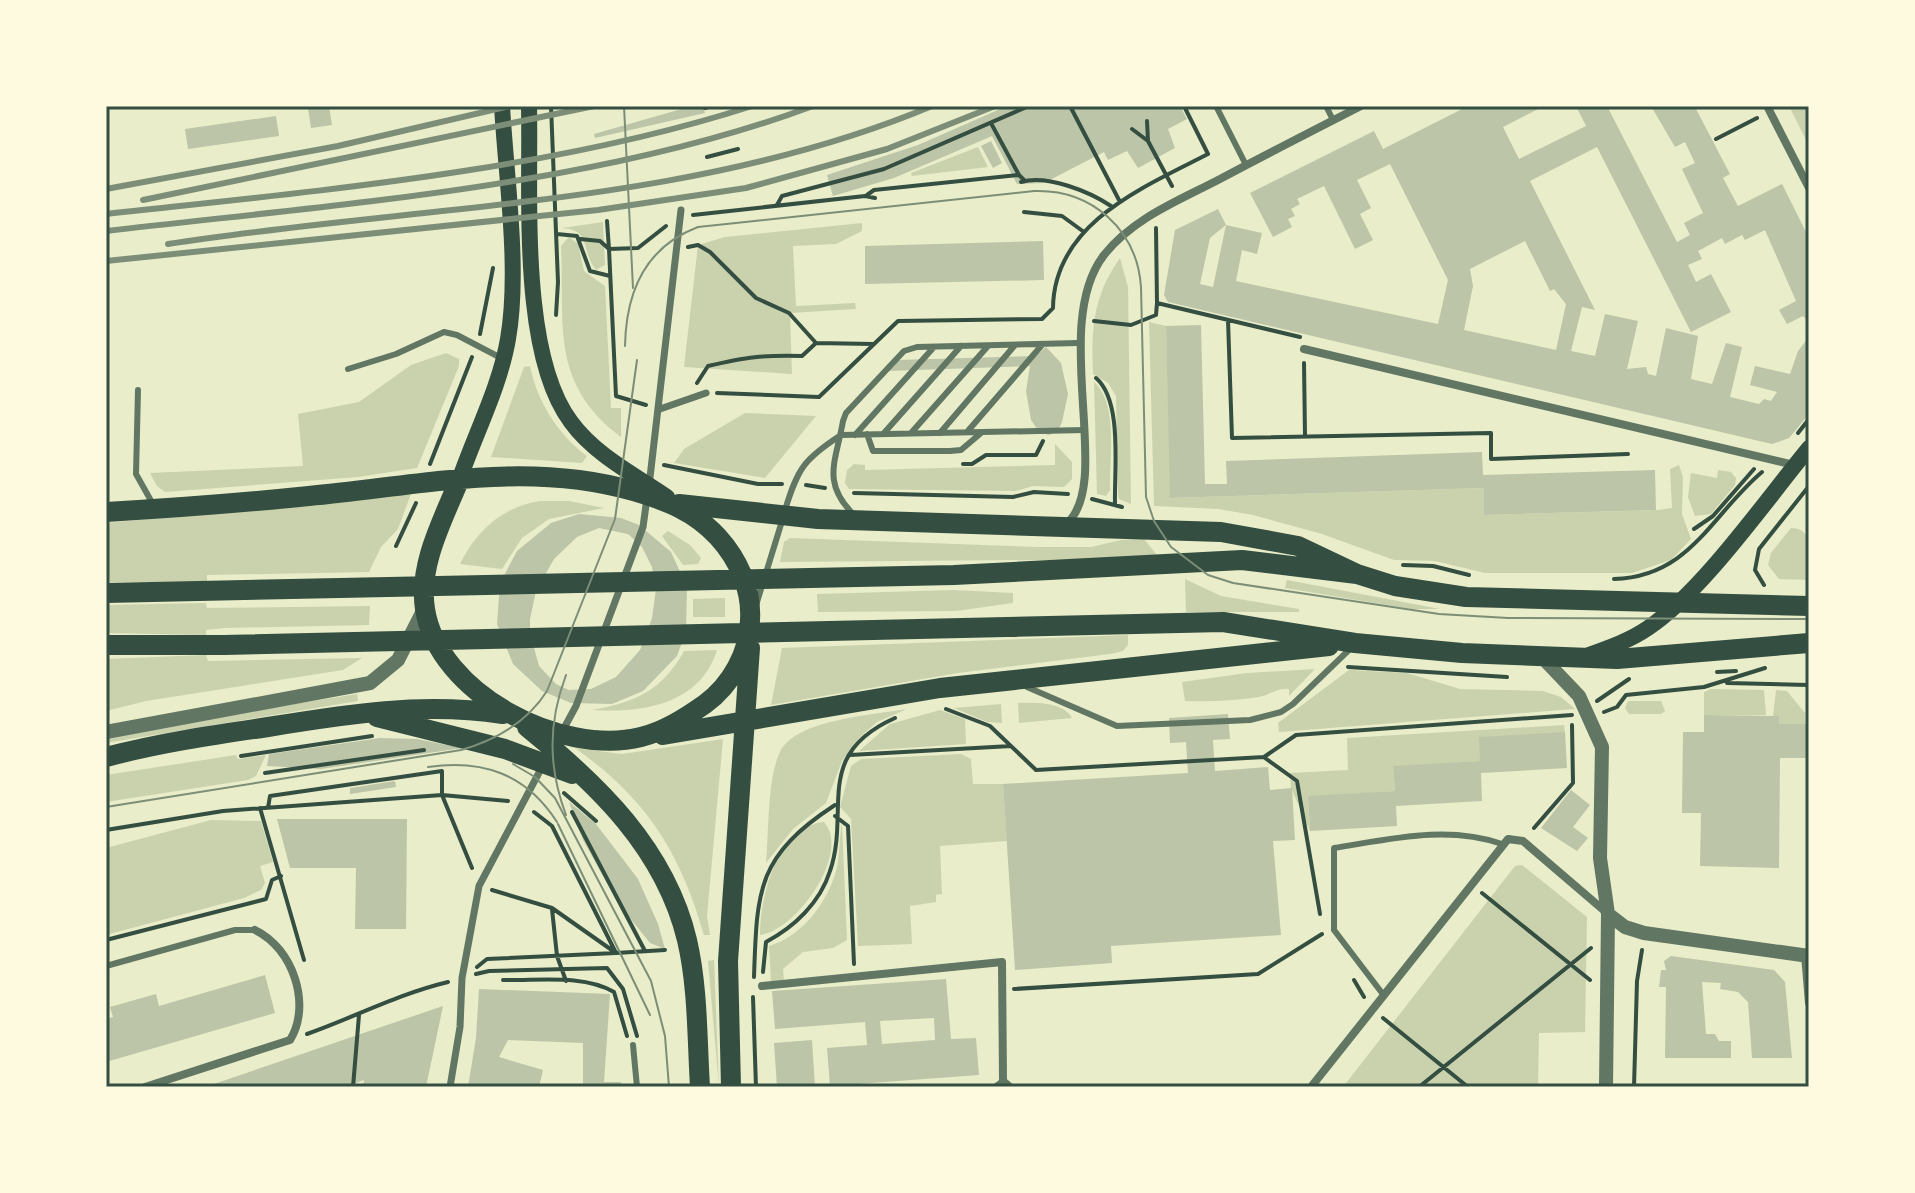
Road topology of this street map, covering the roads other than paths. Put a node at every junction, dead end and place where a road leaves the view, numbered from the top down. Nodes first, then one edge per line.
1 (502, 106) edge
2 (529, 106) edge
3 (1216, 106) edge
4 (1326, 106) edge
5 (1361, 106) edge
6 (1768, 109) edge
7 (1333, 120) junction
8 (1246, 165) junction
9 (1809, 188) edge
10 (680, 215) road end
11 (1078, 343) junction
12 (1015, 345) junction
13 (1042, 345) junction
14 (961, 346) junction
15 (989, 346) junction
16 (934, 347) junction
17 (1304, 349) road end
18 (503, 359) junction
19 (348, 369) dead end
20 (138, 390) dead end
21 (710, 393) road end
22 (660, 409) junction
23 (1084, 430) junction
24 (967, 432) junction
25 (982, 432) junction
26 (911, 433) junction
27 (940, 433) junction
28 (867, 434) junction
29 (883, 434) junction
30 (841, 435) junction
31 (855, 435) junction
32 (1809, 448) edge
33 (1795, 465) junction
34 (460, 478) junction
35 (669, 500) junction
36 (156, 509) junction
37 (106, 512) edge
38 (784, 516) junction
39 (859, 521) junction
40 (1064, 526) junction
41 (1357, 574) junction
42 (106, 593) edge
43 (1678, 601) junction
44 (1809, 606) edge
45 (425, 607) junction
46 (750, 620) junction
47 (1355, 643) junction
48 (1809, 643) edge
49 (106, 645) edge
50 (1540, 655) junction
51 (1584, 656) junction
52 (1008, 681) junction
53 (358, 713) junction
54 (515, 717) junction
55 (745, 723) junction
56 (106, 732) edge
57 (639, 737) junction
58 (106, 757) edge
59 (573, 770) junction
60 (1502, 844) junction
61 (1608, 914) junction
62 (255, 930) joint
63 (1807, 956) edge
64 (106, 966) edge
65 (762, 986) road end
66 (1382, 993) junction
67 (1809, 1003) edge
68 (633, 1045) road end
69 (1003, 1085) edge
70 (145, 1087) edge
71 (450, 1087) edge
72 (637, 1087) edge
73 (700, 1087) edge
74 (731, 1087) edge
75 (1311, 1087) edge
76 (1606, 1087) edge

1 - 18 main road
2 - 35 main road
3 - 8 lane
4 - 7 lane
5 - 7 street
6 - 9 street
7 - 8 street
8 - 11 street
10 - 22 street
11 - 13 lane
11 - 23 street
12 - 13 lane
12 - 15 lane
12 - 27 lane
13 - 24 lane
14 - 15 lane
14 - 16 lane
14 - 29 lane
15 - 26 lane
16 - 30 lane
16 - 31 lane
17 - 33 street
18 - 19 lane
18 - 34 main road
20 - 36 lane
21 - 22 street
22 - 71 street
23 - 25 lane
23 - 40 street
24 - 25 lane
24 - 27 lane
25 - 28 lane
26 - 27 lane
26 - 29 lane
28 - 29 lane
28 - 31 lane
30 - 31 lane
30 - 38 lane
30 - 39 lane
32 - 33 main road
33 - 43 main road
34 - 35 main road
34 - 36 main road
34 - 45 main road
35 - 38 main road
35 - 46 main road
36 - 37 main road
38 - 39 main road
38 - 46 lane
39 - 40 main road
40 - 41 main road
41 - 42 main road
41 - 43 main road
43 - 44 main road
43 - 51 main road
45 - 54 main road
45 - 56 street
46 - 55 main road
46 - 57 main road
47 - 49 main road
47 - 50 main road
47 - 52 main road
47 - 52 lane
48 - 51 main road
50 - 51 main road
50 - 61 street
52 - 55 main road
53 - 54 main road
53 - 58 main road
53 - 59 main road
54 - 57 main road
54 - 59 main road
55 - 57 main road
55 - 74 main road
59 - 73 main road
60 - 61 street
60 - 66 street
60 - 66 lane
61 - 63 street
61 - 76 street
62 - 64 lane
62 - 70 street
63 - 67 street
65 - 69 street
66 - 75 street
68 - 72 lane

